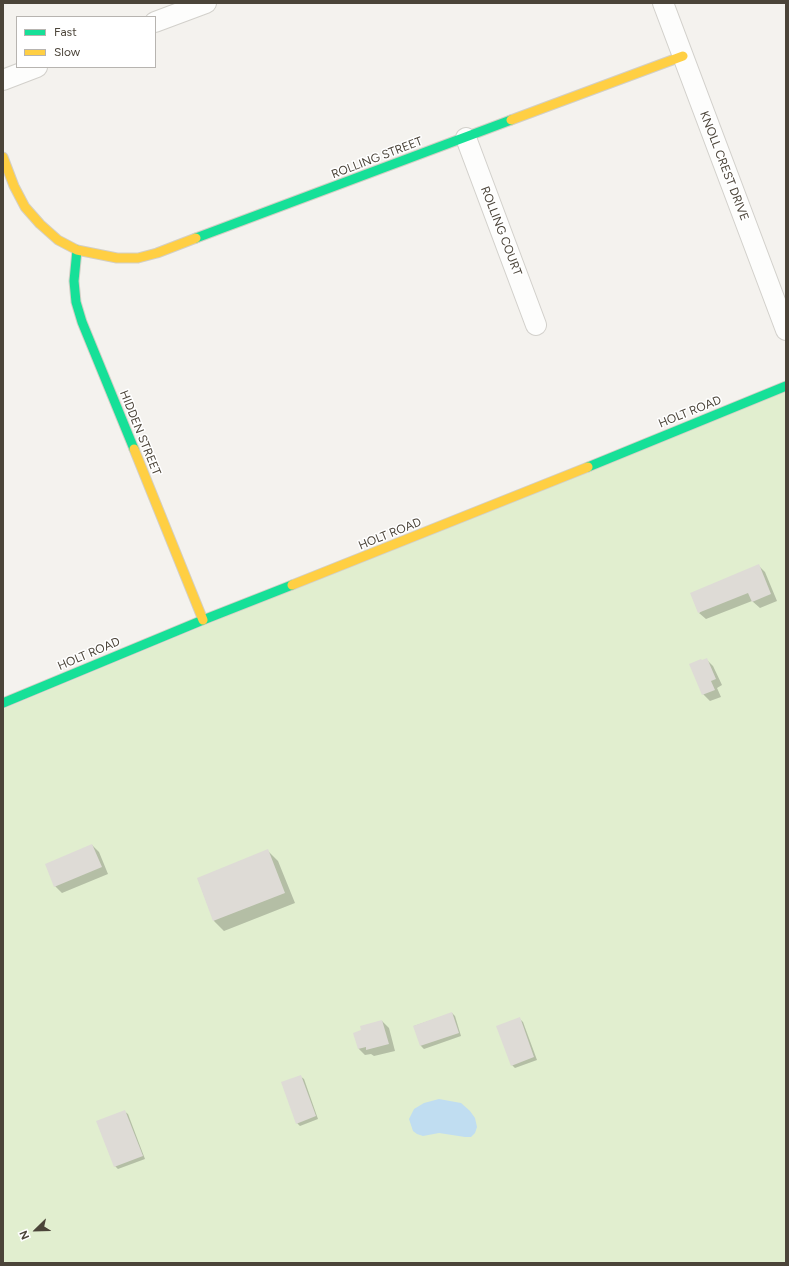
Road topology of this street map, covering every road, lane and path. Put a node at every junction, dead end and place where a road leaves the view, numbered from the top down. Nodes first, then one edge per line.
1 (663, 3) edge
2 (195, 5) edge
3 (156, 22) edge
4 (683, 56) junction
5 (34, 68) edge
6 (3, 80) edge
7 (466, 138) junction
8 (3, 157) edge
9 (77, 250) junction
10 (536, 325) dead end
11 (786, 330) edge
12 (786, 386) edge
13 (203, 620) junction
14 (3, 703) edge

1 - 4 street, KNOLL CREST DRIVE
2 - 3 street
4 - 7 street, ROLLING STREET
4 - 11 street, KNOLL CREST DRIVE
5 - 6 street
7 - 9 street, ROLLING STREET
7 - 10 street, ROLLING COURT
8 - 9 street, ROLLING STREET
9 - 13 street, HIDDEN STREET
12 - 13 street, HOLT ROAD
13 - 14 street, HOLT ROAD

